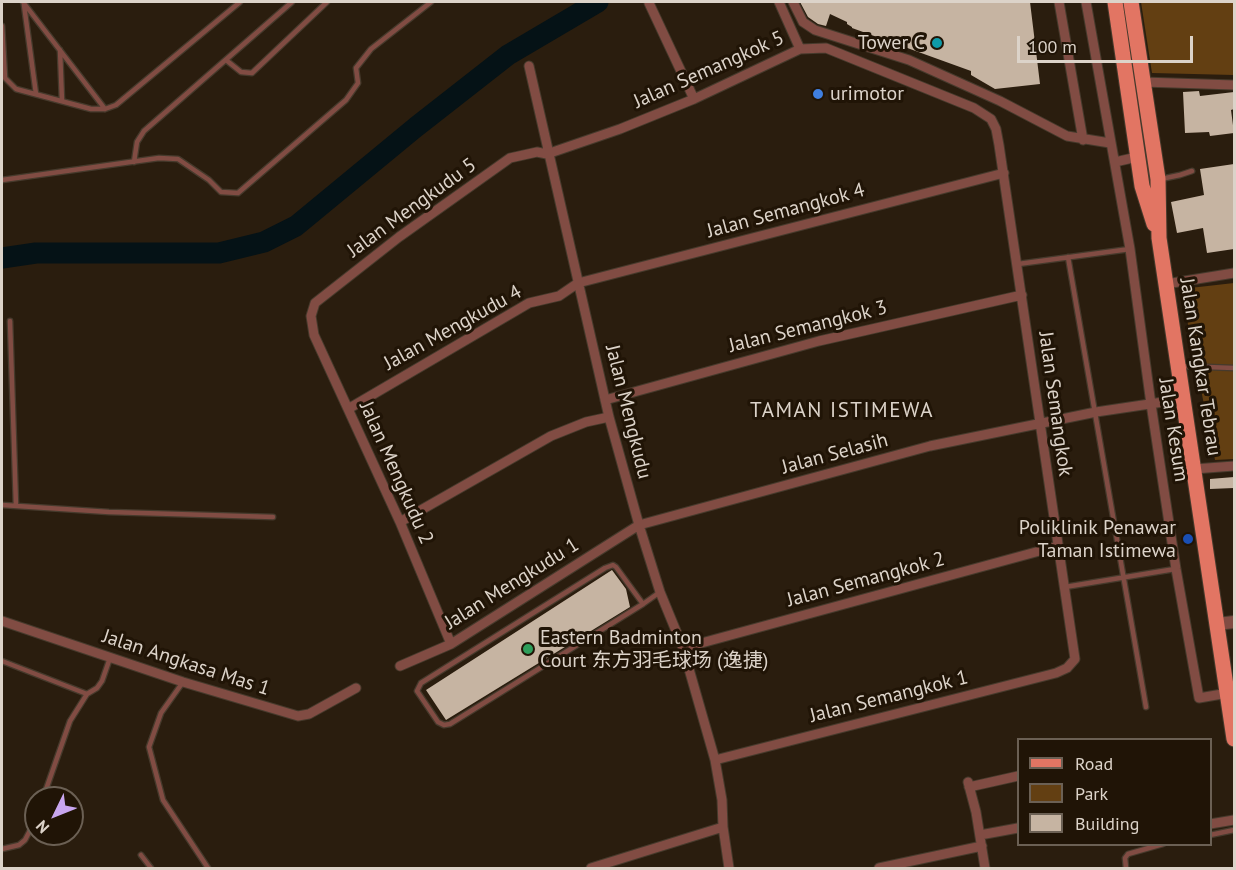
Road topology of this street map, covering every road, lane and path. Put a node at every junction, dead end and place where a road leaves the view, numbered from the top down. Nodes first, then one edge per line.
1 (240, 2) edge
2 (292, 2) edge
3 (327, 2) edge
4 (431, 2) edge
5 (779, 2) edge
6 (793, 2) edge
7 (1059, 2) edge
8 (1086, 2) edge
9 (1115, 2) edge
10 (1131, 2) edge
11 (24, 3) edge
12 (649, 3) dead end
13 (2, 26) edge
14 (800, 49) junction
15 (60, 50) junction
16 (225, 60) junction
17 (529, 66) dead end
18 (1143, 82) junction
19 (1234, 85) edge
20 (36, 94) junction
21 (694, 99) junction
22 (62, 101) junction
23 (105, 109) junction
24 (1083, 140) junction
25 (1110, 144) junction
26 (999, 145) joint
27 (548, 154) junction
28 (1137, 157) junction
29 (134, 162) junction
30 (1115, 162) junction
31 (1192, 171) dead end
32 (1004, 173) junction
33 (1158, 179) junction
34 (2, 180) edge
35 (1159, 238) junction
36 (1130, 249) junction
37 (1068, 257) junction
38 (1018, 264) junction
39 (1234, 273) edge
40 (578, 283) junction
41 (1166, 284) junction
42 (1022, 295) junction
43 (312, 316) joint
44 (9, 321) dead end
45 (1178, 367) junction
46 (1234, 368) edge
47 (1183, 399) junction
48 (605, 400) junction
49 (1151, 404) junction
50 (348, 409) junction
51 (1096, 412) junction
52 (609, 417) junction
53 (1039, 424) junction
54 (1234, 466) edge
55 (1194, 469) junction
56 (2, 505) edge
57 (16, 506) junction
58 (273, 517) dead end
59 (400, 522) junction
60 (639, 525) junction
61 (1058, 546) junction
62 (1176, 569) junction
63 (1124, 578) junction
64 (1065, 587) junction
65 (660, 592) junction
66 (643, 604) junction
67 (2, 621) edge
68 (1234, 622) edge
69 (1217, 624) junction
70 (451, 644) junction
71 (683, 648) junction
72 (110, 658) junction
73 (2, 661) edge
74 (1070, 665) joint
75 (400, 666) dead end
76 (183, 682) junction
77 (356, 688) dead end
78 (1228, 693) junction
79 (87, 694) junction
80 (1146, 707) dead end
81 (1234, 739) edge
82 (715, 760) junction
83 (1017, 776) edge
84 (47, 786) edge
85 (1234, 820) edge
86 (1212, 824) edge
87 (723, 827) junction
88 (1017, 828) edge
89 (1234, 830) edge
90 (980, 835) junction
91 (1212, 835) edge
92 (24, 841) edge
93 (981, 846) junction
94 (1156, 846) edge
95 (2, 849) edge
96 (141, 855) dead end
97 (150, 868) edge
98 (208, 868) edge
99 (591, 868) edge
100 (729, 868) edge
101 (879, 868) edge
102 (985, 868) edge
103 (1126, 868) edge

1 - 23 lane
2 - 16 lane
3 - 16 lane
4 - 29 lane
5 - 14 street
6 - 24 street
7 - 24 street
8 - 25 street, Jalan Kesum
9 - 28 main road
10 - 18 main road, Jalan Kangkar Tebrau
11 - 15 lane
11 - 20 lane
12 - 21 street
13 - 20 lane
14 - 21 street, Jalan Semangkok 5
14 - 26 street, Jalan Semangkok 5
15 - 22 lane
15 - 23 lane
16 - 29 lane
17 - 27 street, Jalan Mengkudu
18 - 19 street
18 - 33 main road, Jalan Kangkar Tebrau
20 - 22 lane
21 - 27 street, Jalan Semangkok 5
22 - 23 lane
24 - 25 street
25 - 30 street, Jalan Kesum
26 - 32 street, Jalan Semangkok
27 - 40 street, Jalan Mengkudu
27 - 43 street, Jalan Mengkudu 5
28 - 30 street
28 - 35 main road
29 - 34 lane
30 - 36 street, Jalan Kesum
31 - 33 lane
32 - 38 street, Jalan Semangkok
32 - 40 street, Jalan Semangkok 4
33 - 35 main road, Jalan Kangkar Tebrau
35 - 41 main road, Jalan Kangkar Tebrau
36 - 37 lane
36 - 49 street, Jalan Kesum
37 - 38 lane
37 - 51 lane
38 - 42 street, Jalan Semangkok
39 - 41 street
40 - 48 street, Jalan Mengkudu
40 - 50 street, Jalan Mengkudu 4
41 - 45 main road, Jalan Kangkar Tebrau
42 - 48 street, Jalan Semangkok 3
42 - 53 street, Jalan Semangkok
43 - 50 street, Jalan Mengkudu 2
44 - 57 lane
45 - 46 lane
45 - 47 main road, Jalan Kangkar Tebrau
47 - 49 street, Jalan Selasih
47 - 55 main road, Jalan Kangkar Tebrau
48 - 52 street, Jalan Mengkudu
49 - 51 street, Jalan Selasih
49 - 62 street, Jalan Kesum
50 - 59 street, Jalan Mengkudu 2
51 - 53 street, Jalan Selasih
51 - 63 lane
52 - 59 street
52 - 60 street, Jalan Mengkudu
53 - 60 street, Jalan Selasih
53 - 61 street, Jalan Semangkok
54 - 55 street
55 - 69 main road, Jalan Kangkar Tebrau
56 - 57 lane
57 - 58 lane
59 - 70 street, Jalan Mengkudu 2
60 - 65 street, Jalan Mengkudu
60 - 70 street, Jalan Mengkudu 1
61 - 64 street, Jalan Semangkok
61 - 71 street, Jalan Semangkok 2
62 - 63 lane
62 - 78 street, Jalan Kesum
63 - 64 lane
63 - 80 lane
64 - 74 street, Jalan Semangkok
65 - 66 lane
65 - 71 street, Jalan Mengkudu
66 - 66 lane
67 - 72 street, Jalan Angkasa Mas 1
68 - 69 street
69 - 78 main road, Jalan Kangkar Tebrau
70 - 75 street, Jalan Mengkudu 1
71 - 82 street, Jalan Mengkudu
72 - 76 street, Jalan Angkasa Mas 1
72 - 79 lane
73 - 79 lane
74 - 82 street, Jalan Semangkok 1
76 - 77 street, Jalan Angkasa Mas 1
76 - 98 lane
78 - 81 main road, Jalan Kangkar Tebrau
79 - 84 lane
82 - 87 street, Jalan Mengkudu
83 - 90 street
85 - 86 street
87 - 99 street
87 - 100 street, Jalan Mengkudu
88 - 90 street
89 - 91 lane
90 - 93 street
92 - 95 lane
93 - 101 street
93 - 102 street
94 - 103 lane
96 - 97 lane

